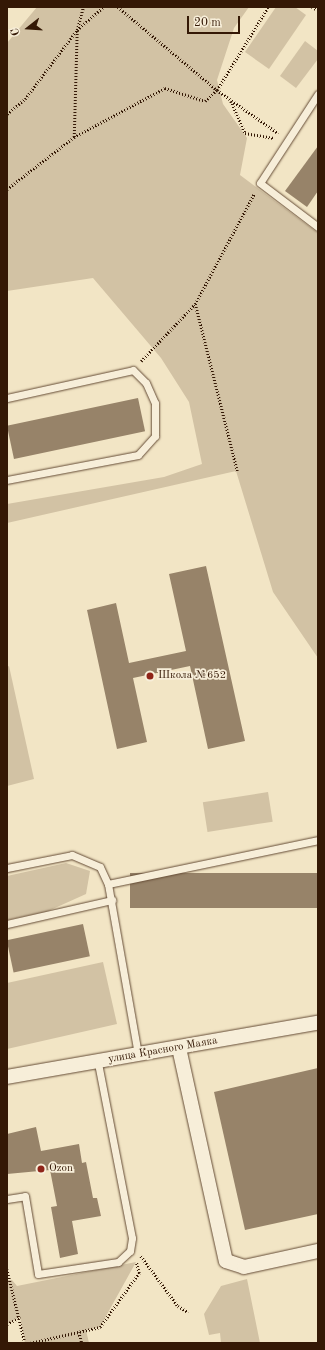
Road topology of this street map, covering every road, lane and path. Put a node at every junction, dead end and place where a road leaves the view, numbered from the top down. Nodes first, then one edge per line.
1 (83, 7) edge
2 (102, 7) edge
3 (118, 7) edge
4 (268, 7) edge
5 (312, 7) edge
6 (318, 10) edge
7 (76, 30) junction
8 (217, 90) junction
9 (318, 94) edge
10 (231, 100) junction
11 (7, 114) edge
12 (74, 137) junction
13 (288, 140) junction
14 (260, 183) junction
15 (7, 189) edge
16 (318, 227) edge
17 (194, 304) junction
18 (132, 370) junction
19 (7, 398) edge
20 (237, 471) dead end
21 (7, 480) edge
22 (318, 840) edge
23 (7, 868) edge
24 (108, 884) junction
25 (112, 900) junction
26 (7, 924) edge
27 (318, 1024) edge
28 (179, 1048) junction
29 (138, 1055) junction
30 (98, 1062) junction
31 (7, 1077) edge
32 (7, 1199) edge
33 (130, 1251) junction
34 (318, 1251) edge
35 (136, 1262) dead end
36 (7, 1269) edge
37 (11, 1276) junction
38 (7, 1277) edge
39 (188, 1312) dead end
40 (20, 1317) junction
41 (7, 1324) edge
42 (80, 1332) junction
43 (25, 1343) edge
44 (30, 1343) edge
45 (82, 1343) edge

1 - 7 path
2 - 7 path
3 - 8 path
4 - 8 path
5 - 6 path
7 - 11 path
7 - 12 path
8 - 10 path
8 - 12 path
9 - 13 lane
10 - 13 path
10 - 13 path
12 - 15 path
13 - 14 lane
14 - 16 lane
14 - 17 path
17 - 18 path
17 - 20 path
18 - 19 lane
18 - 21 lane
22 - 24 lane
23 - 24 lane
24 - 25 lane
25 - 26 lane
25 - 29 lane
27 - 28 street, улица Красного Маяка
28 - 29 street, улица Красного Маяка
28 - 34 street
29 - 30 street, улица Красного Маяка
30 - 31 street, улица Красного Маяка
30 - 33 lane
32 - 33 lane
33 - 39 path
35 - 42 path
36 - 37 path
37 - 38 path
37 - 40 path
40 - 41 path
40 - 43 path
42 - 44 path
42 - 45 path

